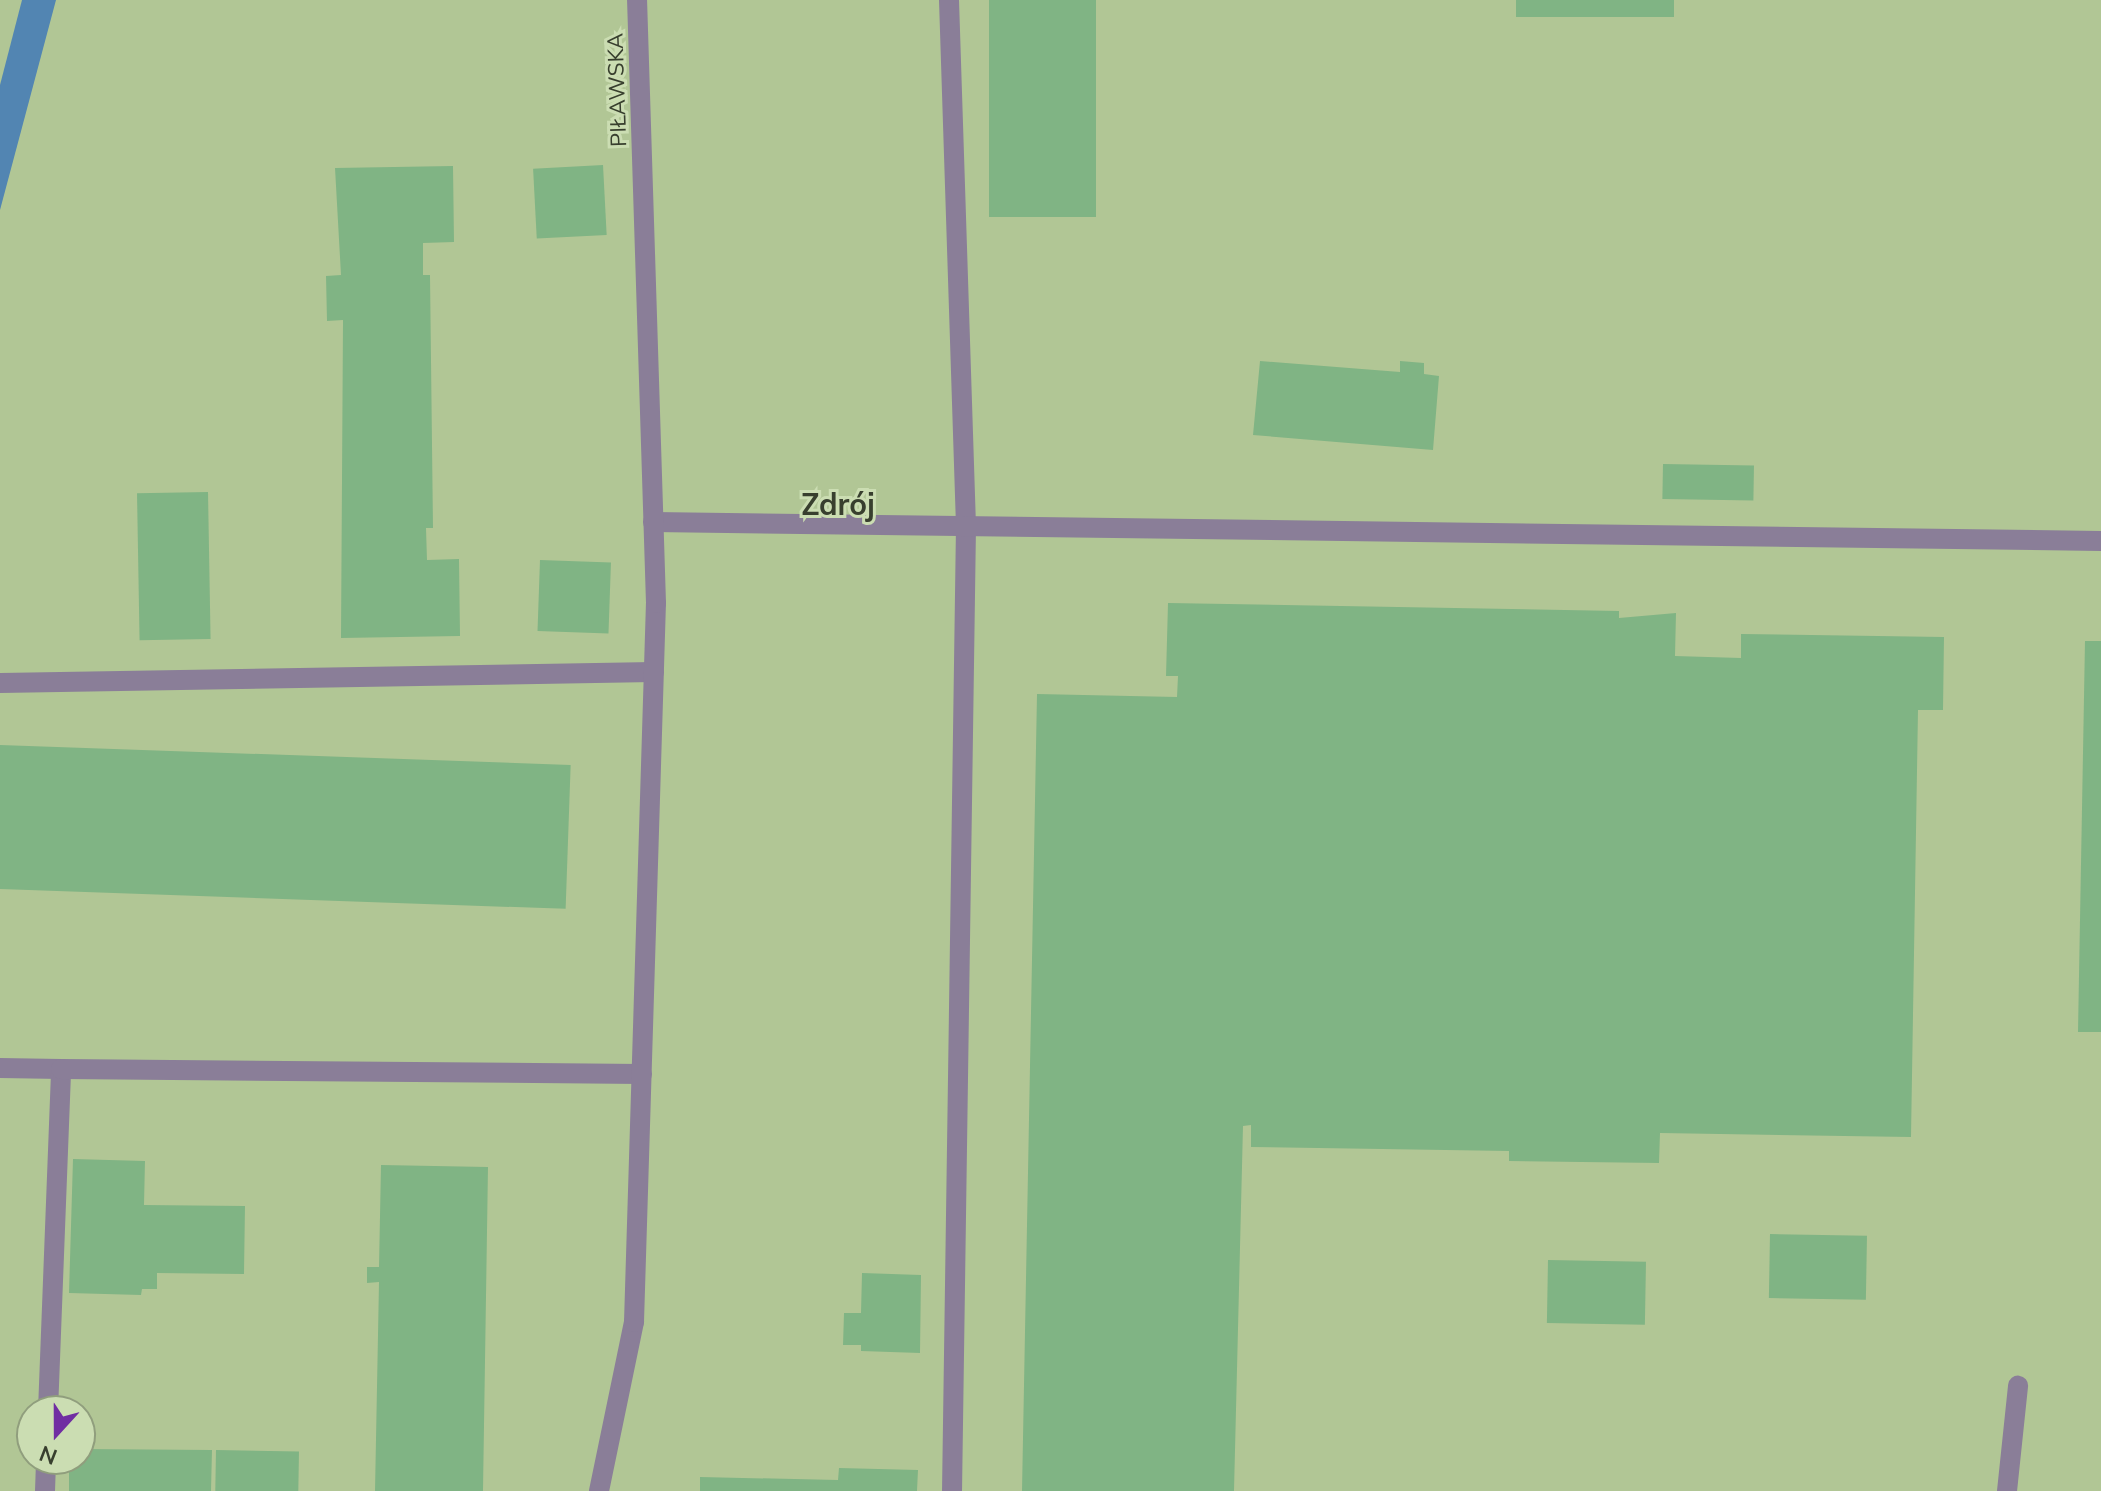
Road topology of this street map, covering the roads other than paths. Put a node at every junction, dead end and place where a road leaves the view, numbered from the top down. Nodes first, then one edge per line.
1 (637, 0) edge
2 (949, 0) edge
3 (653, 522) junction
4 (966, 526) junction
5 (2101, 541) edge
6 (654, 672) junction
7 (0, 683) edge
8 (0, 1068) edge
9 (61, 1069) junction
10 (642, 1074) junction
11 (2018, 1386) dead end
12 (49, 1395) edge
13 (599, 1491) edge
14 (952, 1491) edge
15 (2007, 1491) edge

1 - 3 lane, PIŁAWSKA
2 - 4 lane
3 - 4 lane
3 - 6 lane, PIŁAWSKA
4 - 5 lane
4 - 14 lane
6 - 7 lane
6 - 10 lane, PIŁAWSKA
8 - 9 lane
9 - 10 lane
9 - 12 lane
10 - 13 lane, PIŁAWSKA
11 - 15 lane

